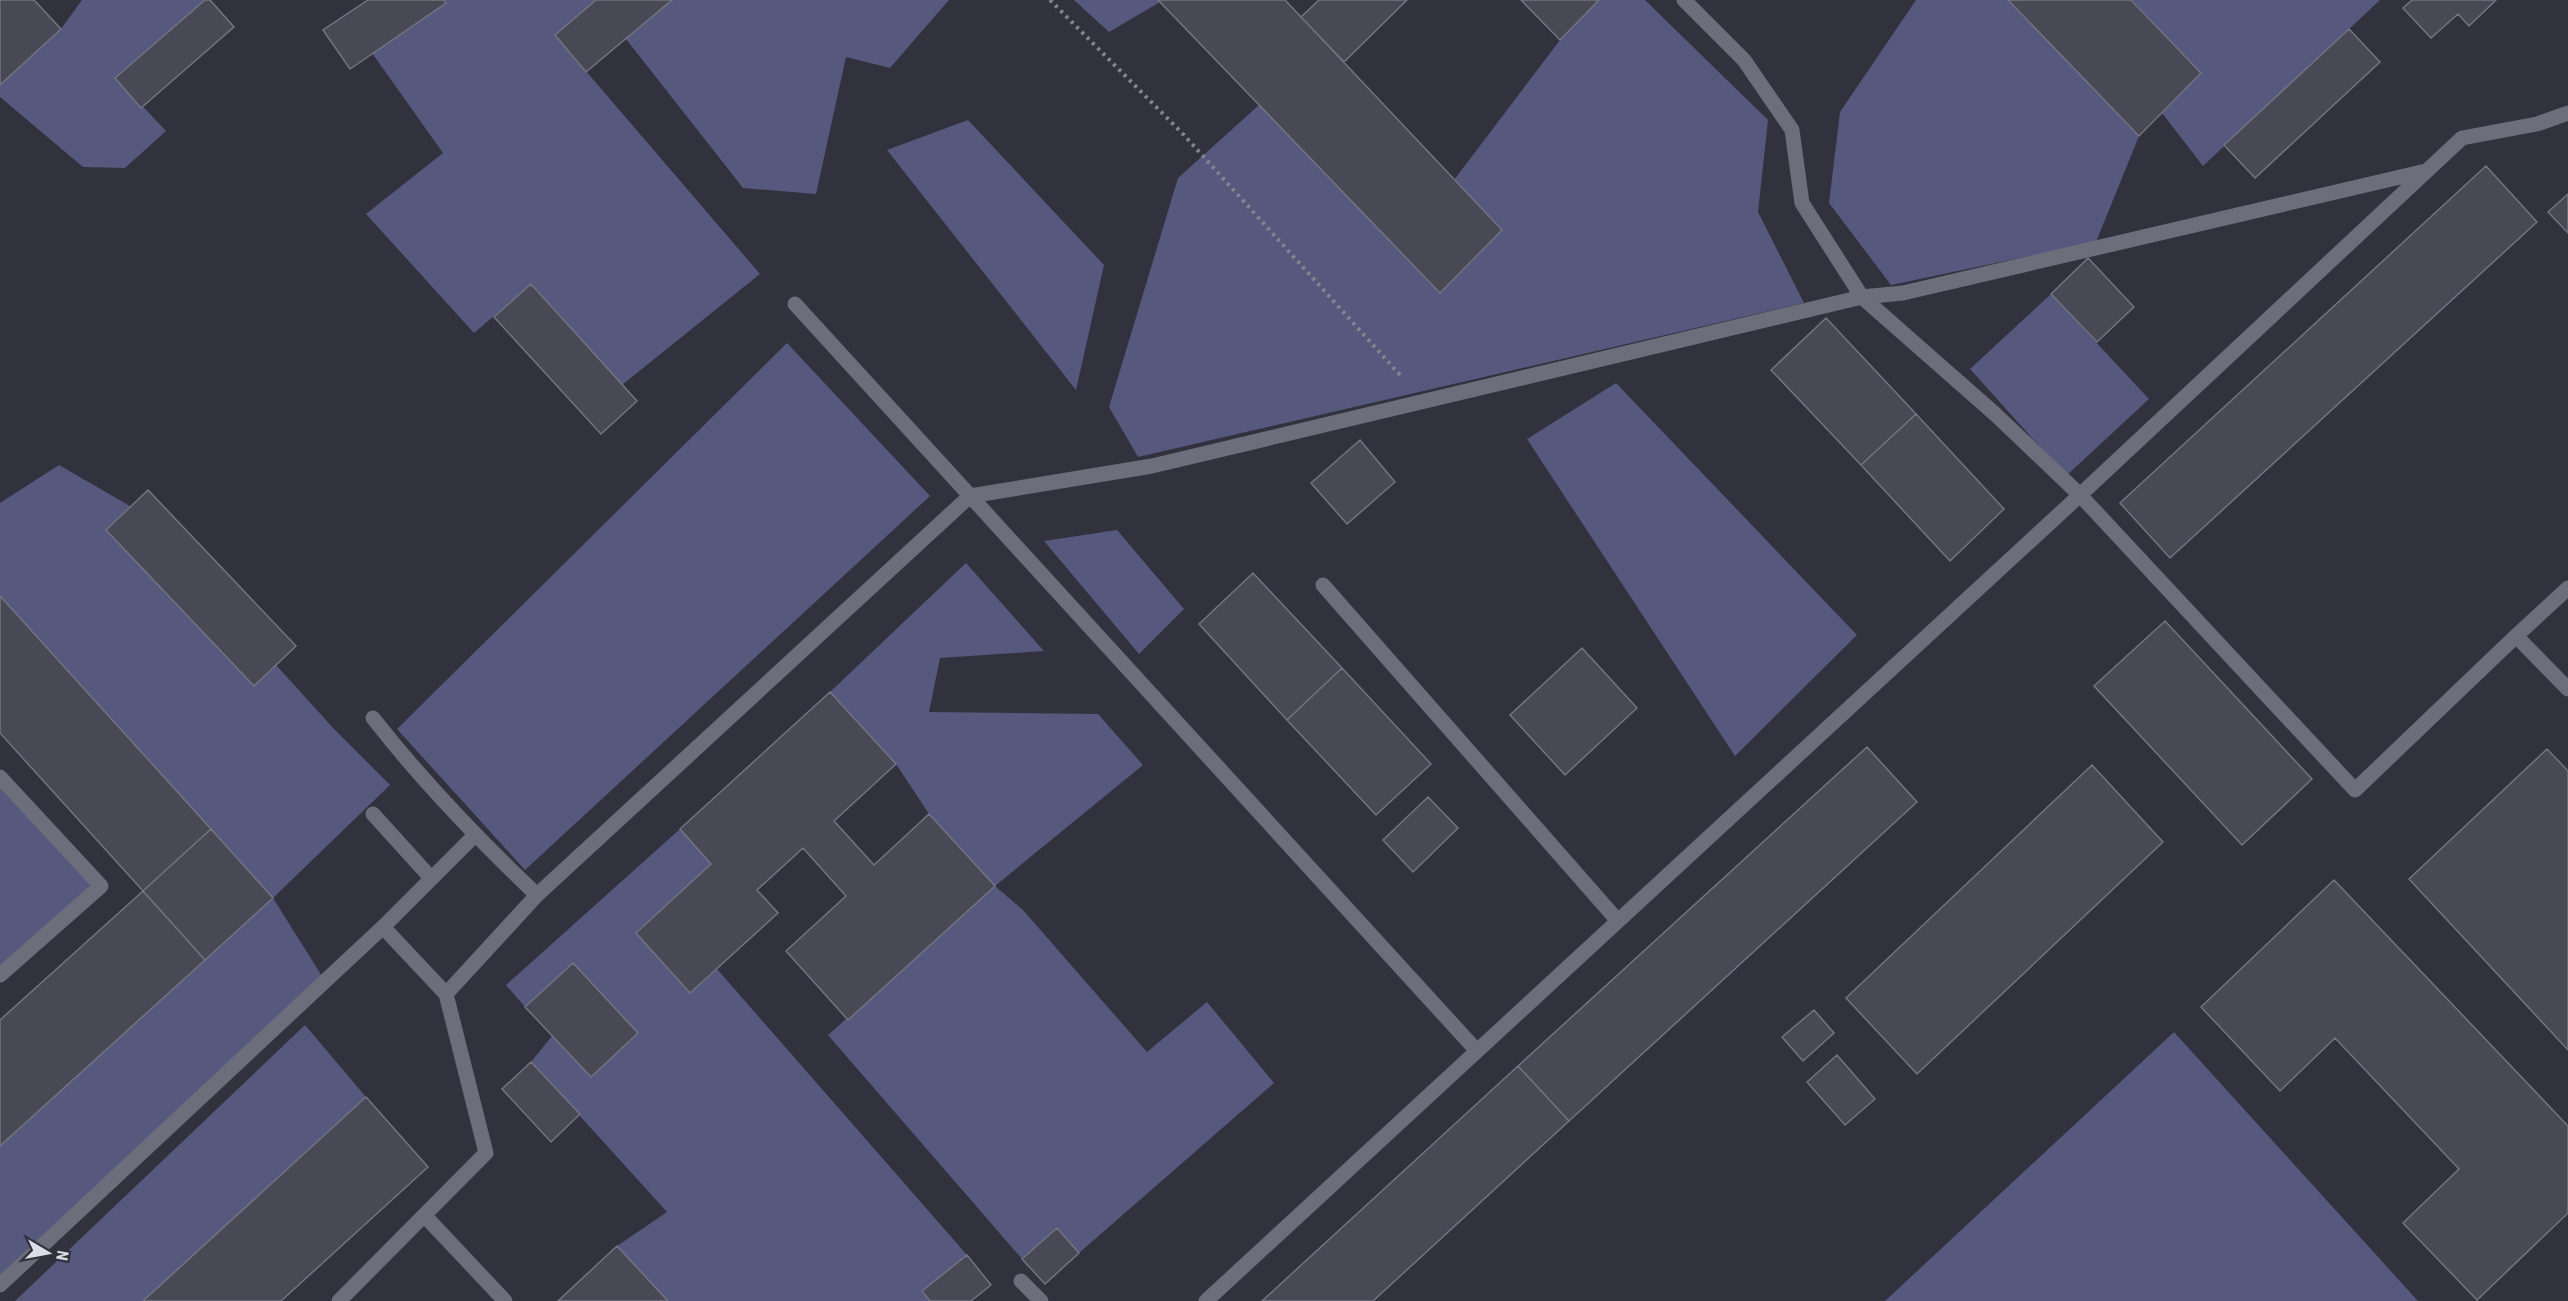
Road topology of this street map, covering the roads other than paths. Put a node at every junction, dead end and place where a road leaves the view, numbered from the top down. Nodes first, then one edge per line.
1 (1684, 0) edge
2 (2568, 113) edge
3 (2426, 171) junction
4 (1862, 297) junction
5 (795, 304) dead end
6 (2080, 495) junction
7 (970, 496) junction
8 (1323, 585) dead end
9 (2568, 588) edge
10 (2516, 636) junction
11 (2568, 689) edge
12 (373, 718) dead end
13 (0, 777) edge
14 (373, 814) dead end
15 (474, 836) junction
16 (431, 878) junction
17 (537, 895) junction
18 (1618, 921) junction
19 (382, 927) junction
20 (0, 975) edge
21 (446, 994) junction
22 (1477, 1051) junction
23 (425, 1215) junction
24 (1021, 1281) dead end
25 (0, 1285) edge
26 (339, 1301) edge
27 (505, 1301) edge
28 (1041, 1301) edge
29 (1206, 1301) edge

1 - 4 lane
2 - 3 lane
3 - 4 lane
3 - 6 lane
4 - 6 lane
4 - 7 lane
5 - 7 lane
6 - 10 lane
6 - 18 lane
7 - 17 lane
7 - 22 lane
8 - 18 lane
9 - 10 lane
10 - 11 lane
12 - 15 lane
13 - 20 lane
14 - 16 lane
15 - 16 lane
15 - 17 lane
16 - 19 lane
17 - 21 lane
18 - 22 lane
19 - 21 lane
19 - 25 lane
21 - 23 lane
22 - 29 lane
23 - 26 lane
23 - 27 lane
24 - 28 lane

